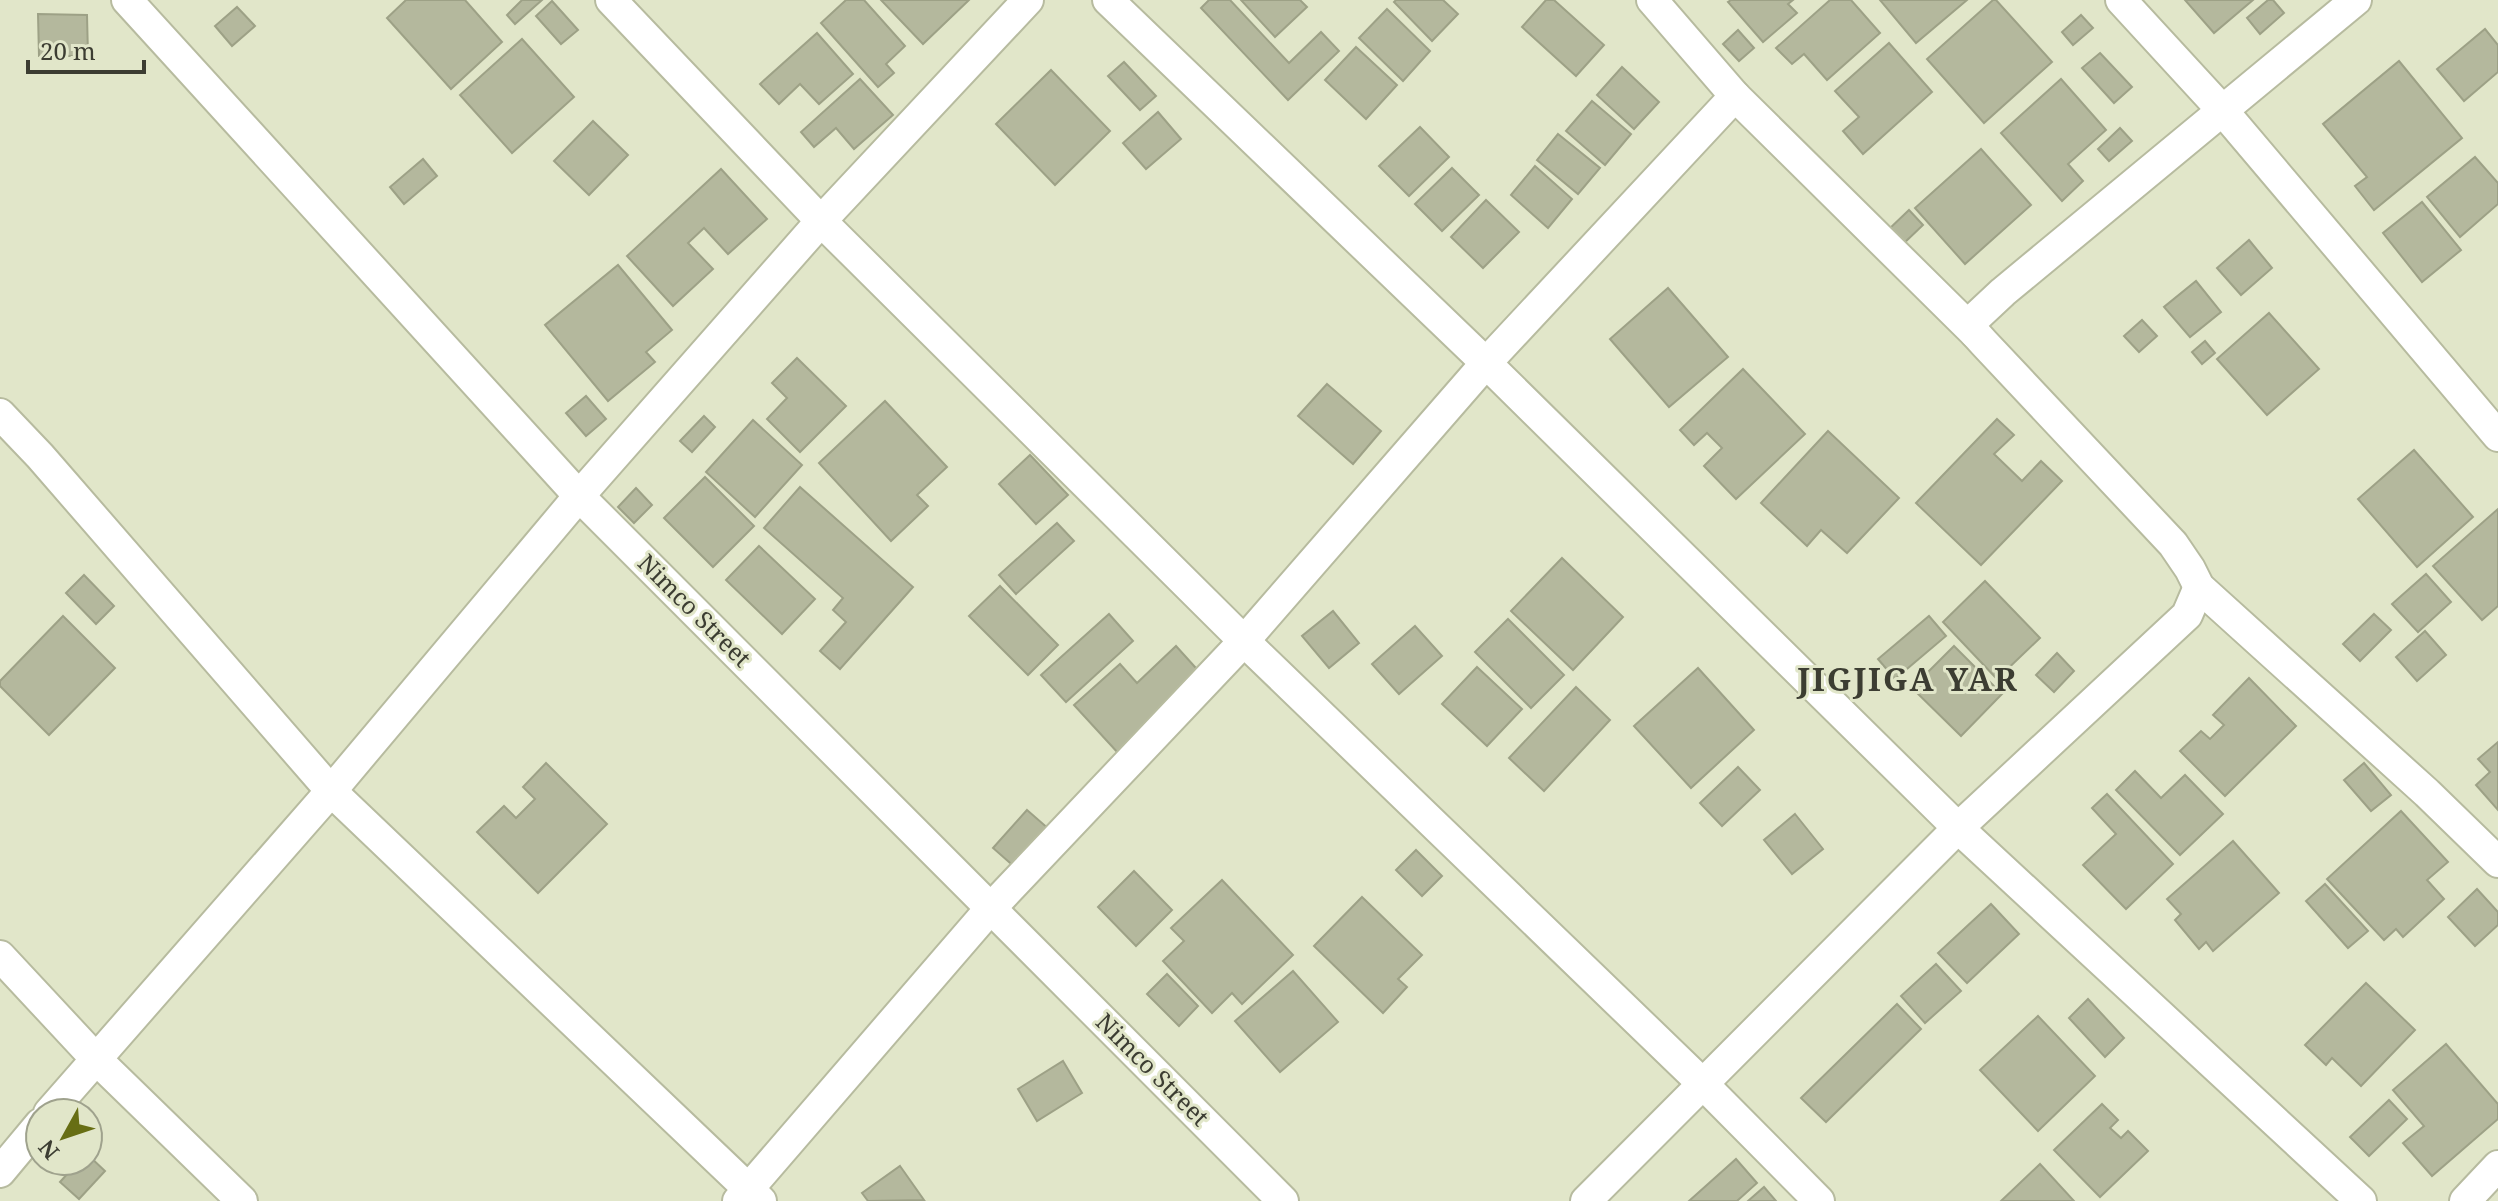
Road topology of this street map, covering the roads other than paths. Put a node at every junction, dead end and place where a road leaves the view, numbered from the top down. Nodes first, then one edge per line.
1 (127, 0) edge
2 (611, 0) edge
3 (1028, 0) edge
4 (1108, 0) edge
5 (1652, 0) edge
6 (2121, 0) edge
7 (2356, 0) edge
8 (1735, 96) junction
9 (2223, 111) junction
10 (821, 221) junction
11 (1975, 333) junction
12 (1486, 363) junction
13 (0, 414) edge
14 (2498, 436) edge
15 (579, 496) junction
16 (2199, 587) junction
17 (1244, 641) junction
18 (331, 791) junction
19 (1958, 828) junction
20 (2498, 862) edge
21 (990, 909) junction
22 (0, 956) edge
23 (95, 1058) junction
24 (1704, 1085) junction
25 (62, 1097) edge
26 (24, 1143) edge
27 (2498, 1166) edge
28 (0, 1172) edge
29 (749, 1197) edge
30 (242, 1201) edge
31 (1283, 1201) edge
32 (1586, 1201) edge
33 (1819, 1201) edge
34 (2361, 1201) edge
35 (2465, 1201) edge

1 - 15 street, Nimco Street
2 - 10 street
3 - 10 street
4 - 12 street
5 - 8 street
6 - 9 street
7 - 9 street
8 - 11 street
8 - 12 street
9 - 11 street
9 - 14 street
10 - 15 street
10 - 17 street
11 - 16 street
12 - 17 street
12 - 19 street
13 - 18 street
15 - 18 street
15 - 21 street, Nimco Street
16 - 19 street
16 - 20 street
17 - 21 street
17 - 24 street
18 - 23 street
18 - 29 street
19 - 24 street
19 - 34 street
21 - 29 street
21 - 31 street, Nimco Street
22 - 23 street
23 - 25 street
23 - 30 street
24 - 32 street
24 - 33 street
26 - 28 street
27 - 35 street

